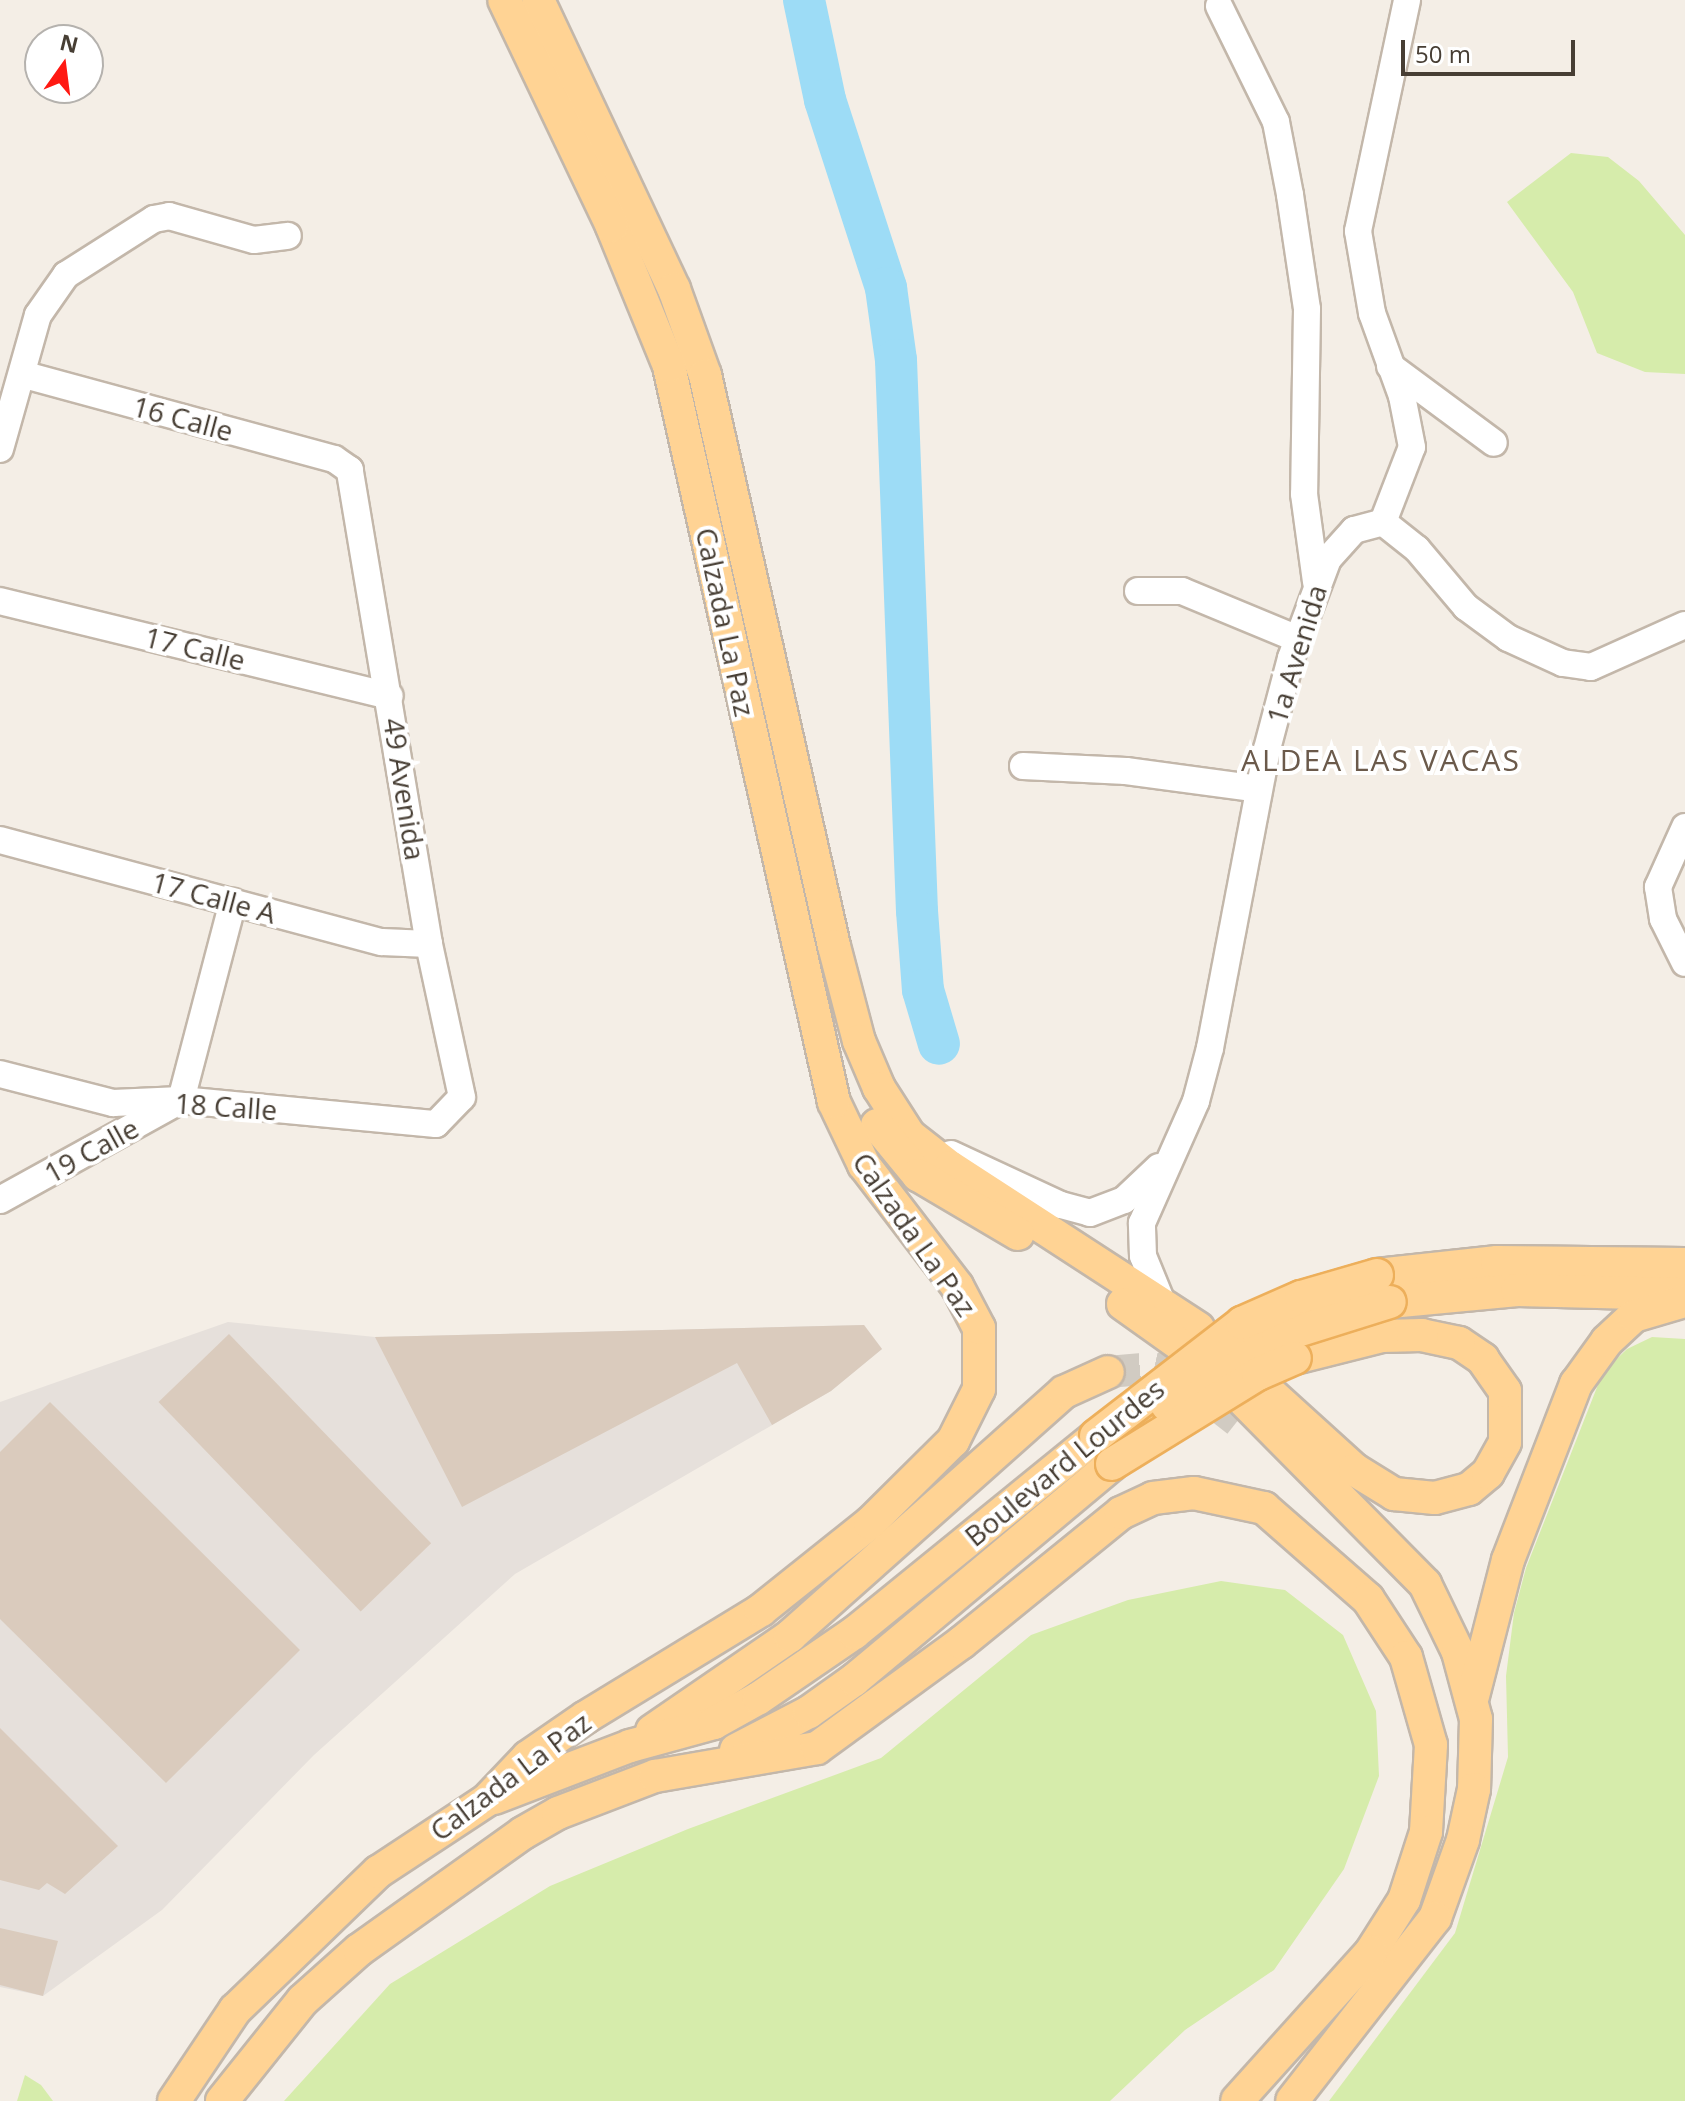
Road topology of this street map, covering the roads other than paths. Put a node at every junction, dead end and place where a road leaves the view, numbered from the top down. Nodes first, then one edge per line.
1 (504, 0) edge
2 (538, 0) edge
3 (1407, 0) edge
4 (1219, 6) dead end
5 (288, 236) dead end
6 (1390, 366) junction
7 (22, 374) junction
8 (1494, 443) dead end
9 (0, 449) edge
10 (344, 464) joint
11 (1383, 522) junction
12 (1316, 582) junction
13 (1138, 591) dead end
14 (0, 601) edge
15 (1685, 625) edge
16 (1298, 639) junction
17 (390, 696) junction
18 (1023, 766) dead end
19 (1259, 789) junction
20 (1685, 827) edge
21 (0, 840) edge
22 (233, 902) junction
23 (429, 944) junction
24 (1685, 963) edge
25 (867, 1063) junction
26 (0, 1074) edge
27 (181, 1100) junction
28 (452, 1113) joint
29 (909, 1135) junction
30 (1170, 1156) junction
31 (0, 1200) edge
32 (1685, 1264) edge
33 (1384, 1288) junction
34 (1685, 1294) edge
35 (1685, 1301) edge
36 (1163, 1305) junction
37 (1108, 1372) tunnel mouth
38 (1112, 1464) junction
39 (1473, 1699) junction
40 (630, 1746) junction
41 (688, 1768) junction
42 (487, 1800) junction
43 (174, 2101) edge
44 (222, 2101) edge
45 (1237, 2101) edge
46 (1292, 2101) edge

1 - 42 main road, Calzada La Paz
2 - 25 main road, Calzada La Paz
3 - 6 street
4 - 12 street
5 - 7 street
6 - 8 street
6 - 11 street
7 - 9 street
7 - 10 street, 16 Calle
10 - 17 street, 49 Avenida
11 - 12 street, 1a Avenida
11 - 15 street
12 - 16 street, 1a Avenida
13 - 16 street
14 - 17 street, 17 Calle
16 - 19 street, 1a Avenida
17 - 23 street, 49 Avenida
18 - 19 street
19 - 30 street, 1a Avenida
20 - 24 street
21 - 22 street, 17 Calle A
22 - 23 street, 17 Calle A
22 - 27 street
23 - 28 street, 49 Avenida
25 - 29 main road, Calzada La Paz
25 - 36 main road, Calzada La Paz
26 - 27 street, 18 Calle
27 - 28 street, 18 Calle
27 - 31 street, 19 Calle
29 - 30 street, 1a Avenida
29 - 36 main road, Calzada La Paz
30 - 36 street, 1a Avenida
32 - 33 main road, Boulevard Lourdes
33 - 34 main road, Boulevard Lourdes
33 - 38 main road, Boulevard Lourdes, bridge
33 - 40 main road, Boulevard Lourdes, bridge
35 - 39 main road
37 - 40 main road
38 - 39 main road, bridge
38 - 41 main road, Boulevard Lourdes
39 - 46 main road
40 - 42 main road, Boulevard Lourdes
41 - 44 main road, Calzada La Paz
41 - 45 main road
42 - 43 main road, Calzada La Paz

